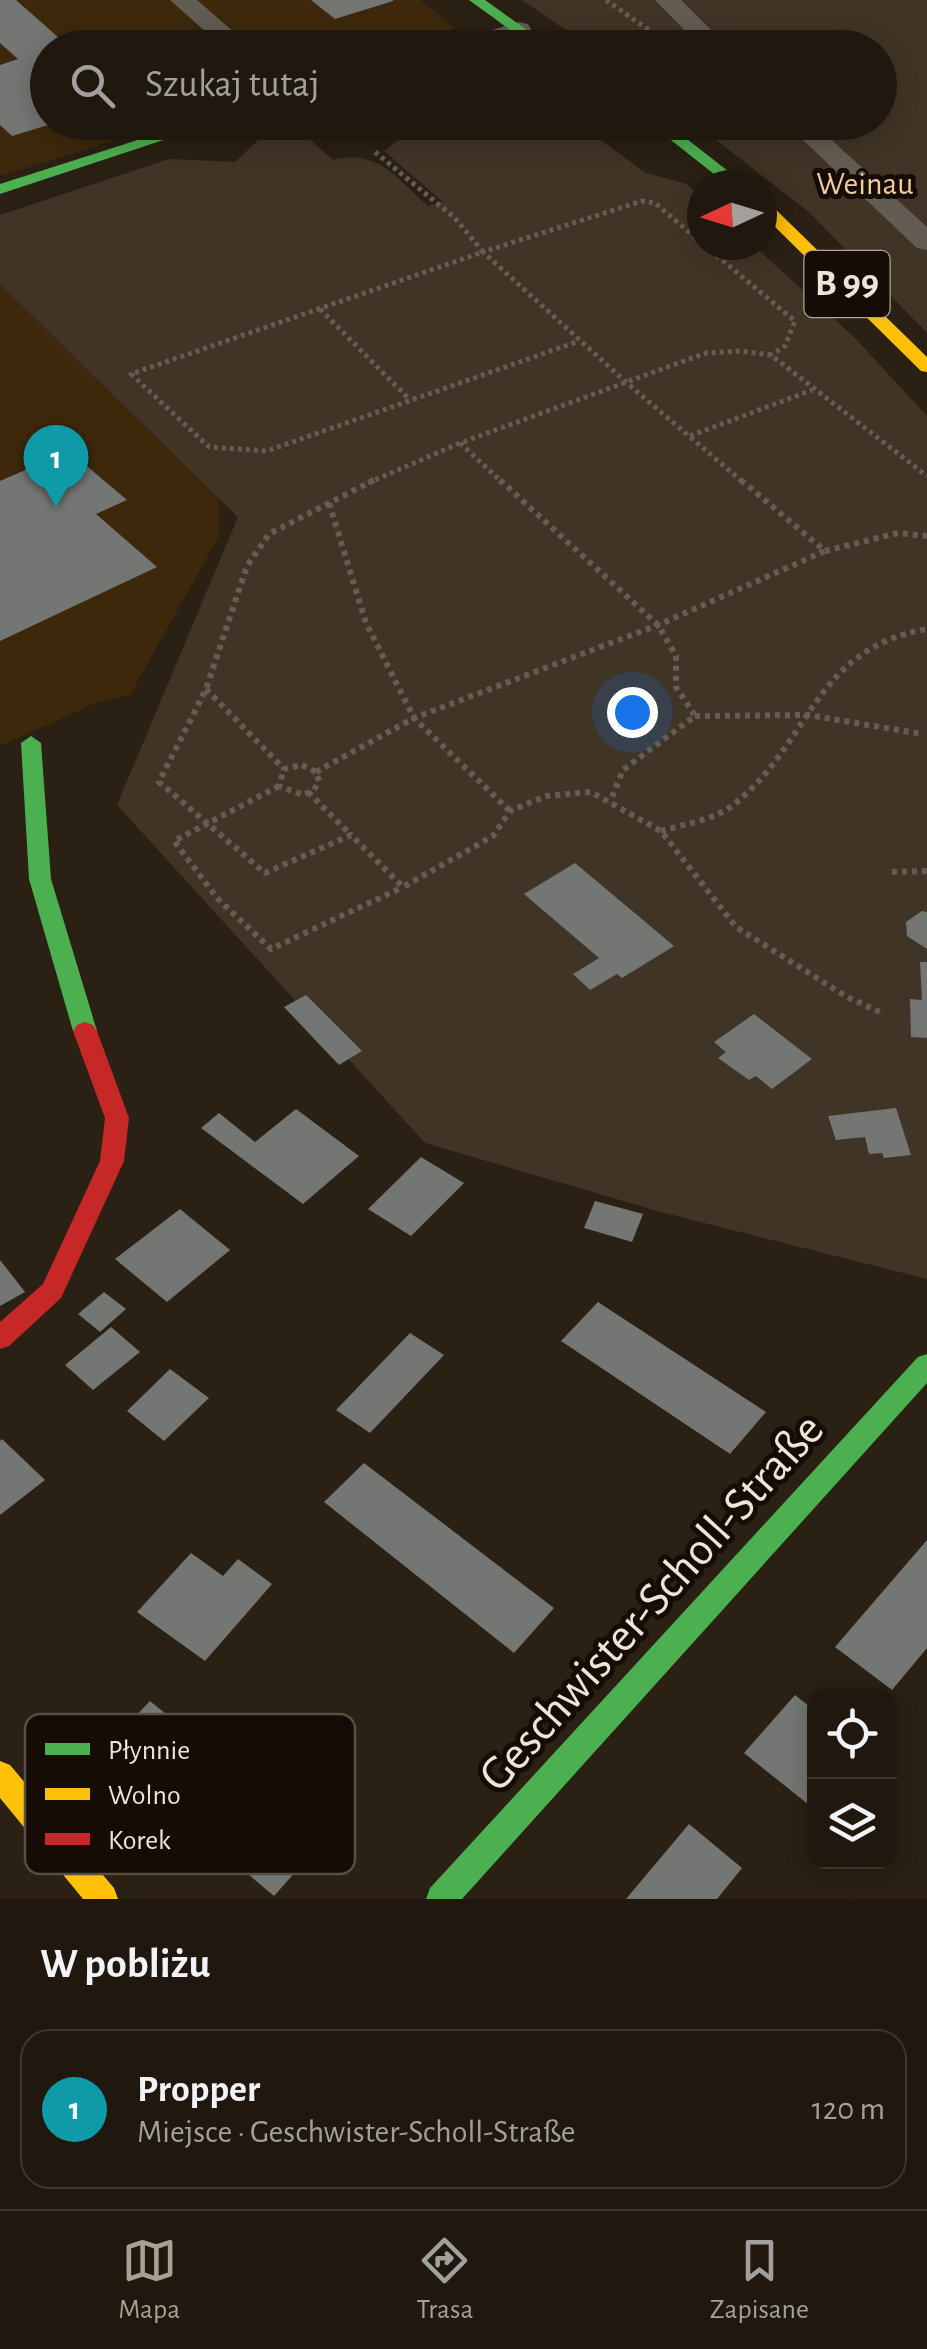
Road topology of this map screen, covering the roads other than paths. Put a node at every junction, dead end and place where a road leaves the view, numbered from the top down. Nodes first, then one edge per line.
1 (182, 0) edge
2 (476, 0) edge
3 (667, 0) edge
4 (519, 29) joint
5 (218, 30) edge
6 (516, 30) edge
7 (698, 30) edge
8 (154, 140) edge
9 (679, 140) edge
10 (816, 140) edge
11 (718, 170) edge
12 (0, 189) edge
13 (777, 220) edge
14 (927, 242) edge
15 (927, 367) edge
16 (31, 743) dead end
17 (0, 1338) edge
18 (927, 1365) edge
19 (0, 1776) edge
20 (25, 1806) edge
21 (82, 1874) edge
22 (103, 1899) edge
23 (441, 1899) edge

1 - 5 street
2 - 4 street
3 - 7 street
4 - 6 street
8 - 12 street
9 - 11 street
10 - 14 street
13 - 15 street, B 99
16 - 17 street
18 - 23 street, Geschwister-Scholl-Straße
19 - 20 street
21 - 22 street

